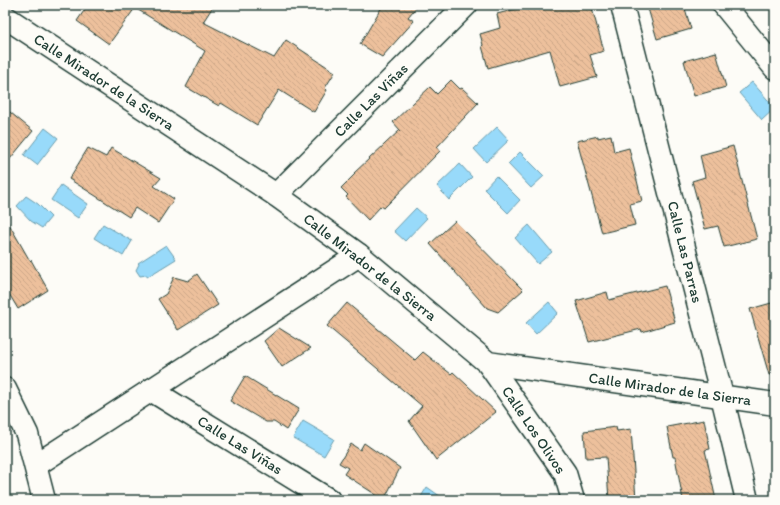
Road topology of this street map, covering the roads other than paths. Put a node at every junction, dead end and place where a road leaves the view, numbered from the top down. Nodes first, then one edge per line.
1 (466, 5) edge
2 (622, 5) edge
3 (724, 5) edge
4 (5, 17) edge
5 (775, 68) edge
6 (276, 195) junction
7 (359, 255) junction
8 (488, 363) junction
9 (5, 389) edge
10 (151, 390) junction
11 (722, 396) junction
12 (775, 404) edge
13 (36, 465) junction
14 (44, 500) edge
15 (329, 500) edge
16 (573, 500) edge
17 (747, 500) edge

1 - 6 street, Calle Las Viñas
2 - 11 street, Calle Las Parras
3 - 5 street
4 - 6 street, Calle Mirador de la Sierra
6 - 7 street, Calle Mirador de la Sierra
7 - 8 street, Calle Mirador de la Sierra
7 - 10 street
8 - 11 street, Calle Mirador de la Sierra
8 - 16 street, Calle Los Olivos
9 - 13 street
10 - 13 street
10 - 15 street, Calle Las Viñas
11 - 12 street, Calle Mirador de la Sierra
11 - 17 street, Calle Las Parras
13 - 14 street

